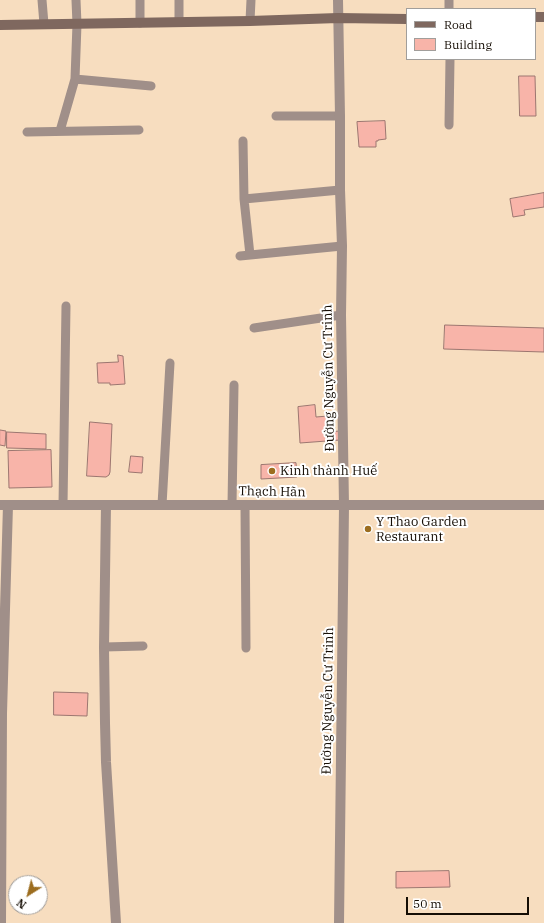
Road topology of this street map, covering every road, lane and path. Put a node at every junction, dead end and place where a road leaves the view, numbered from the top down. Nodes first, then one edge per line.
1 (42, 0) edge
2 (76, 0) edge
3 (140, 0) edge
4 (179, 0) edge
5 (251, 0) edge
6 (338, 0) edge
7 (338, 18) junction
8 (406, 18) edge
9 (250, 21) junction
10 (179, 22) junction
11 (140, 23) junction
12 (44, 24) junction
13 (77, 24) junction
14 (0, 25) edge
15 (450, 60) edge
16 (75, 80) junction
17 (151, 86) dead end
18 (276, 116) dead end
19 (340, 116) junction
20 (449, 125) dead end
21 (139, 130) dead end
22 (60, 131) junction
23 (27, 132) dead end
24 (244, 141) dead end
25 (340, 190) junction
26 (244, 199) junction
27 (342, 246) junction
28 (250, 255) junction
29 (240, 256) dead end
30 (66, 306) dead end
31 (341, 315) junction
32 (254, 328) dead end
33 (170, 363) dead end
34 (234, 385) dead end
35 (4, 505) edge
36 (63, 505) junction
37 (106, 505) junction
38 (162, 505) junction
39 (232, 505) junction
40 (244, 505) junction
41 (544, 505) edge
42 (344, 506) junction
43 (104, 646) junction
44 (143, 646) dead end
45 (246, 648) dead end
46 (1, 923) edge
47 (116, 923) edge
48 (339, 923) edge

1 - 12 lane
2 - 13 lane
3 - 11 lane
4 - 10 lane
5 - 9 lane
6 - 7 street, Đường Nguyễn Cư Trinh
7 - 8 street
7 - 9 street
7 - 19 street, Đường Nguyễn Cư Trinh
9 - 10 street
10 - 11 street
11 - 13 street
12 - 13 street
12 - 14 street
13 - 16 lane
15 - 20 lane
16 - 17 lane
16 - 22 lane
18 - 19 lane
19 - 25 street, Đường Nguyễn Cư Trinh
21 - 22 lane
22 - 23 lane
24 - 26 lane
25 - 26 lane
25 - 27 street, Đường Nguyễn Cư Trinh
26 - 28 lane
27 - 28 lane
27 - 31 street, Đường Nguyễn Cư Trinh
28 - 29 lane
30 - 36 lane
31 - 32 lane
31 - 42 street, Đường Nguyễn Cư Trinh
33 - 38 lane
34 - 39 lane
35 - 36 street, Thạch Hãn
35 - 46 street
36 - 37 street, Thạch Hãn
37 - 38 street, Thạch Hãn
37 - 43 street
38 - 39 street, Thạch Hãn
39 - 40 street, Thạch Hãn
40 - 42 street, Thạch Hãn
40 - 45 lane
41 - 42 street, Thạch Hãn
42 - 48 street, Đường Nguyễn Cư Trinh
43 - 44 lane
43 - 47 street

